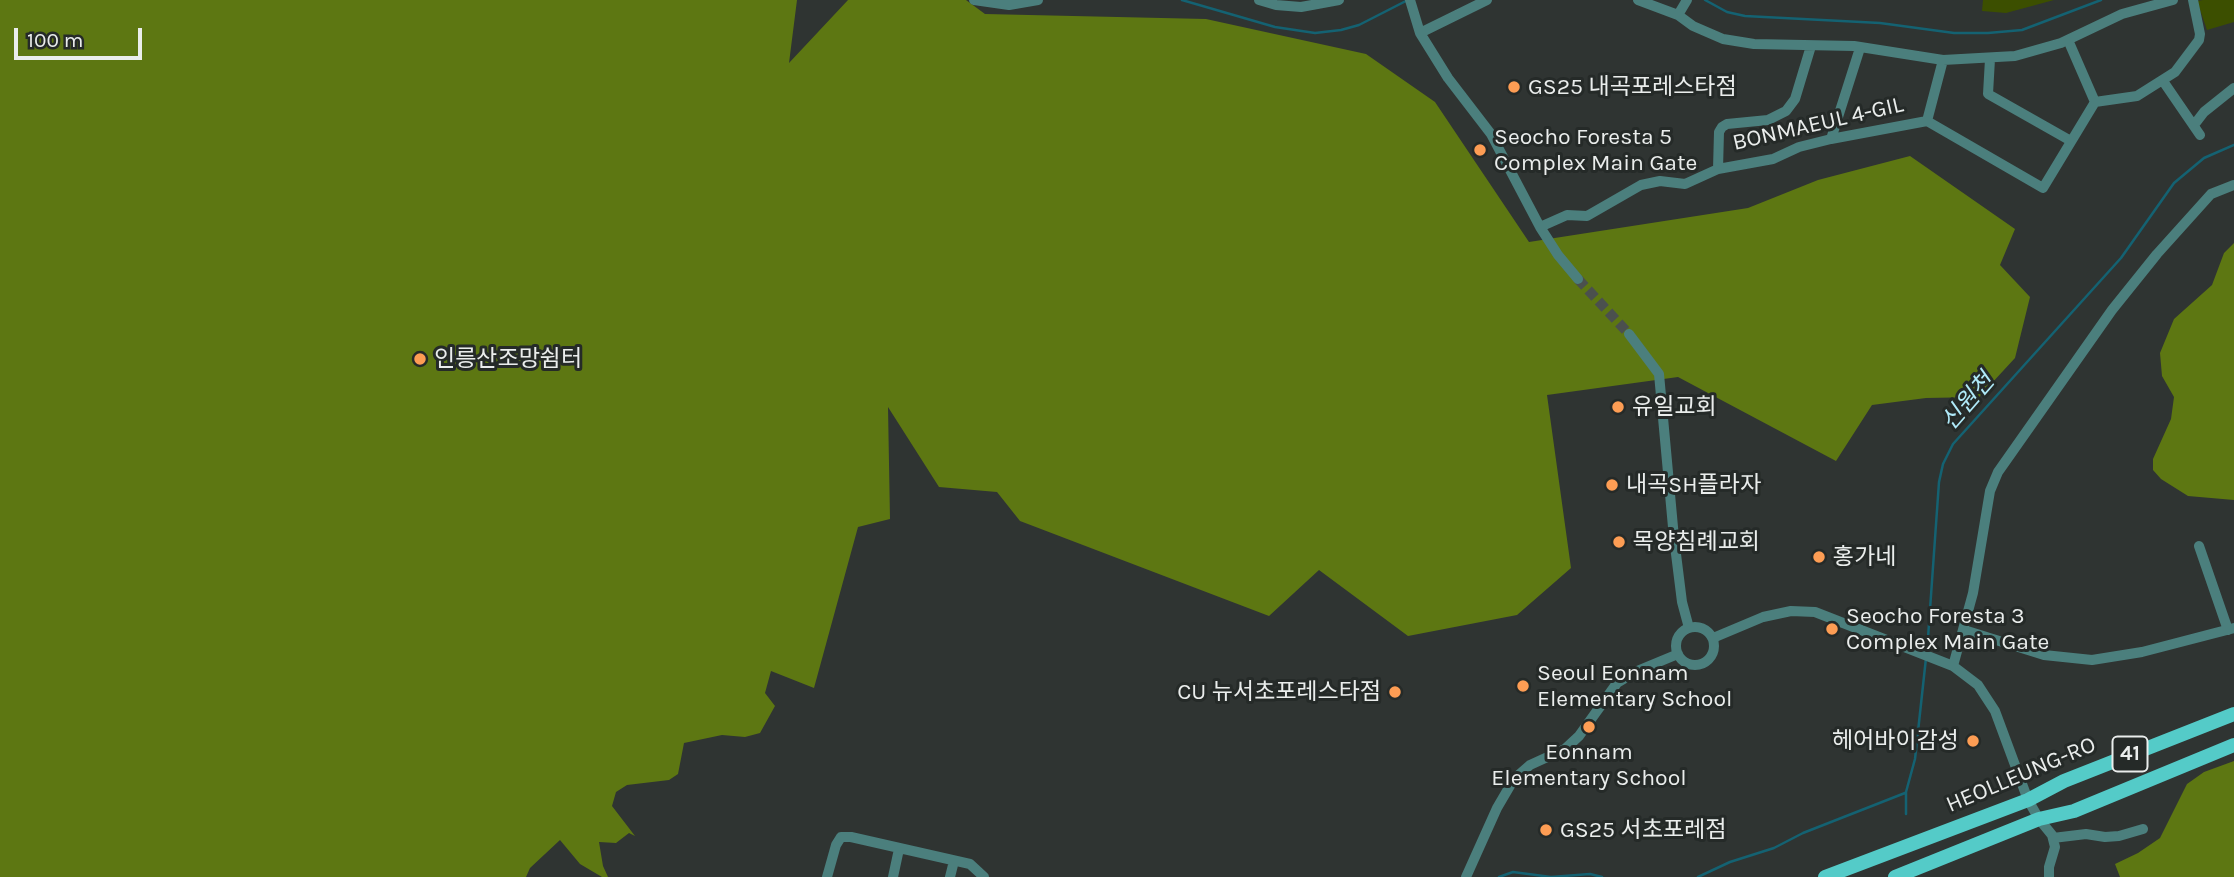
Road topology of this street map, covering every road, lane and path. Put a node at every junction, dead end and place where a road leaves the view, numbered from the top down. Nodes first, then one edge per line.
1 (975, 0) edge
2 (1038, 0) edge
3 (1259, 0) edge
4 (1339, 0) edge
5 (1410, 0) edge
6 (1487, 0) edge
7 (1638, 0) edge
8 (2173, 0) edge
9 (2193, 0) edge
10 (1683, 8) edge
11 (1419, 29) junction
12 (2069, 42) junction
13 (1811, 46) junction
14 (1860, 48) junction
15 (1990, 59) junction
16 (1943, 60) junction
17 (2163, 82) junction
18 (2234, 88) edge
19 (2095, 102) junction
20 (1932, 123) junction
21 (1831, 139) junction
22 (2071, 141) junction
23 (1718, 169) junction
24 (2231, 186) edge
25 (1540, 227) junction
26 (1578, 279) tunnel mouth
27 (1629, 334) tunnel mouth
28 (2199, 546) dead end
29 (1689, 628) junction
30 (2231, 629) edge
31 (1964, 630) junction
32 (1713, 638) junction
33 (1678, 654) junction
34 (1953, 666) junction
35 (2234, 714) edge
36 (2234, 745) edge
37 (2028, 800) junction
38 (2039, 819) junction
39 (2143, 829) dead end
40 (2053, 838) junction
41 (899, 849) junction
42 (954, 861) junction
43 (827, 877) edge
44 (893, 877) edge
45 (950, 877) edge
46 (984, 877) edge
47 (1466, 877) edge
48 (1825, 877) edge
49 (1895, 877) edge
50 (2049, 877) edge

1 - 2 street
3 - 4 street
5 - 11 street
6 - 11 street
7 - 10 street
8 - 12 street
9 - 17 street
10 - 13 street
11 - 25 street
12 - 15 street
12 - 19 street
13 - 14 street
13 - 23 street
14 - 16 street
14 - 21 street
15 - 16 street
15 - 22 street
16 - 20 street, BONMAEUL 4-GIL
17 - 18 street
17 - 19 street
19 - 22 street
20 - 21 street, BONMAEUL 4-GIL
20 - 22 street
21 - 23 street, BONMAEUL 4-GIL
23 - 25 street, BONMAEUL 4-GIL
24 - 31 street
25 - 26 street
27 - 29 street
28 - 30 street
29 - 32 street
29 - 33 street
30 - 31 street
31 - 34 street
32 - 33 street
32 - 34 street
33 - 47 street
34 - 37 street
35 - 37 main road, HEOLLEUNG-RO / 41
36 - 38 main road, HEOLLEUNG-RO / 41
37 - 38 street
37 - 48 main road, HEOLLEUNG-RO / 41
38 - 40 street
38 - 49 main road, HEOLLEUNG-RO / 41
39 - 40 street
40 - 50 street
41 - 42 street
41 - 43 street
41 - 44 street
42 - 45 street
42 - 46 street

